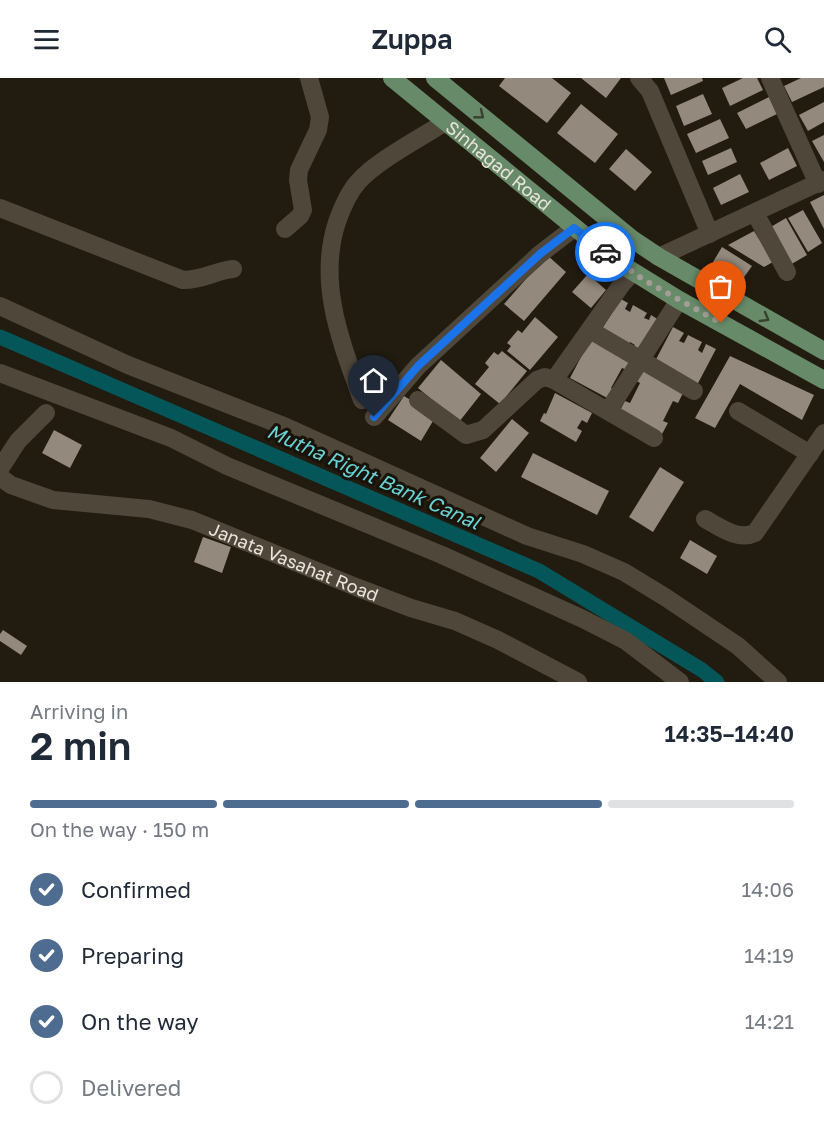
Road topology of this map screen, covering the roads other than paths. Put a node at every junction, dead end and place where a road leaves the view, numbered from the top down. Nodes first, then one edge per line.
1 (309, 78) edge
2 (392, 78) edge
3 (435, 78) edge
4 (639, 78) edge
5 (770, 78) edge
6 (445, 122) junction
7 (821, 182) edge
8 (0, 208) edge
9 (755, 213) junction
10 (574, 228) junction
11 (285, 229) dead end
12 (710, 234) junction
13 (659, 257) junction
14 (233, 269) dead end
15 (633, 272) junction
16 (788, 272) dead end
17 (679, 300) junction
18 (0, 306) edge
19 (590, 330) junction
20 (824, 351) edge
21 (642, 360) junction
22 (0, 373) edge
23 (824, 380) edge
24 (554, 381) junction
25 (694, 391) dead end
26 (362, 400) dead end
27 (418, 400) dead end
28 (608, 411) junction
29 (738, 411) dead end
30 (46, 413) dead end
31 (374, 417) dead end
32 (824, 433) edge
33 (654, 438) dead end
34 (810, 454) junction
35 (0, 469) edge
36 (0, 477) edge
37 (705, 519) dead end
38 (578, 682) edge
39 (680, 682) edge
40 (778, 682) edge

1 - 11 street
2 - 6 main road, Sinhagad Road
3 -> 13 main road, Sinhagad Road
4 - 12 street
5 - 7 street
6 - 10 main road, Sinhagad Road
6 - 26 street
7 - 9 street
8 - 14 street
9 - 12 street
9 - 16 street
10 - 15 main road, Sinhagad Road
10 - 31 street
12 - 13 street
13 -> 20 main road, Sinhagad Road
15 - 17 main road, Sinhagad Road
15 - 19 street
17 - 21 street
17 - 23 main road, Sinhagad Road
18 - 40 street
19 - 21 street
19 - 24 street
21 - 25 street
21 - 28 street
22 - 39 street
24 - 27 street
24 - 28 street
28 - 33 street
29 - 34 street
30 - 35 street
32 - 34 street
34 - 37 street
36 - 38 street, Janata Vasahat Road

